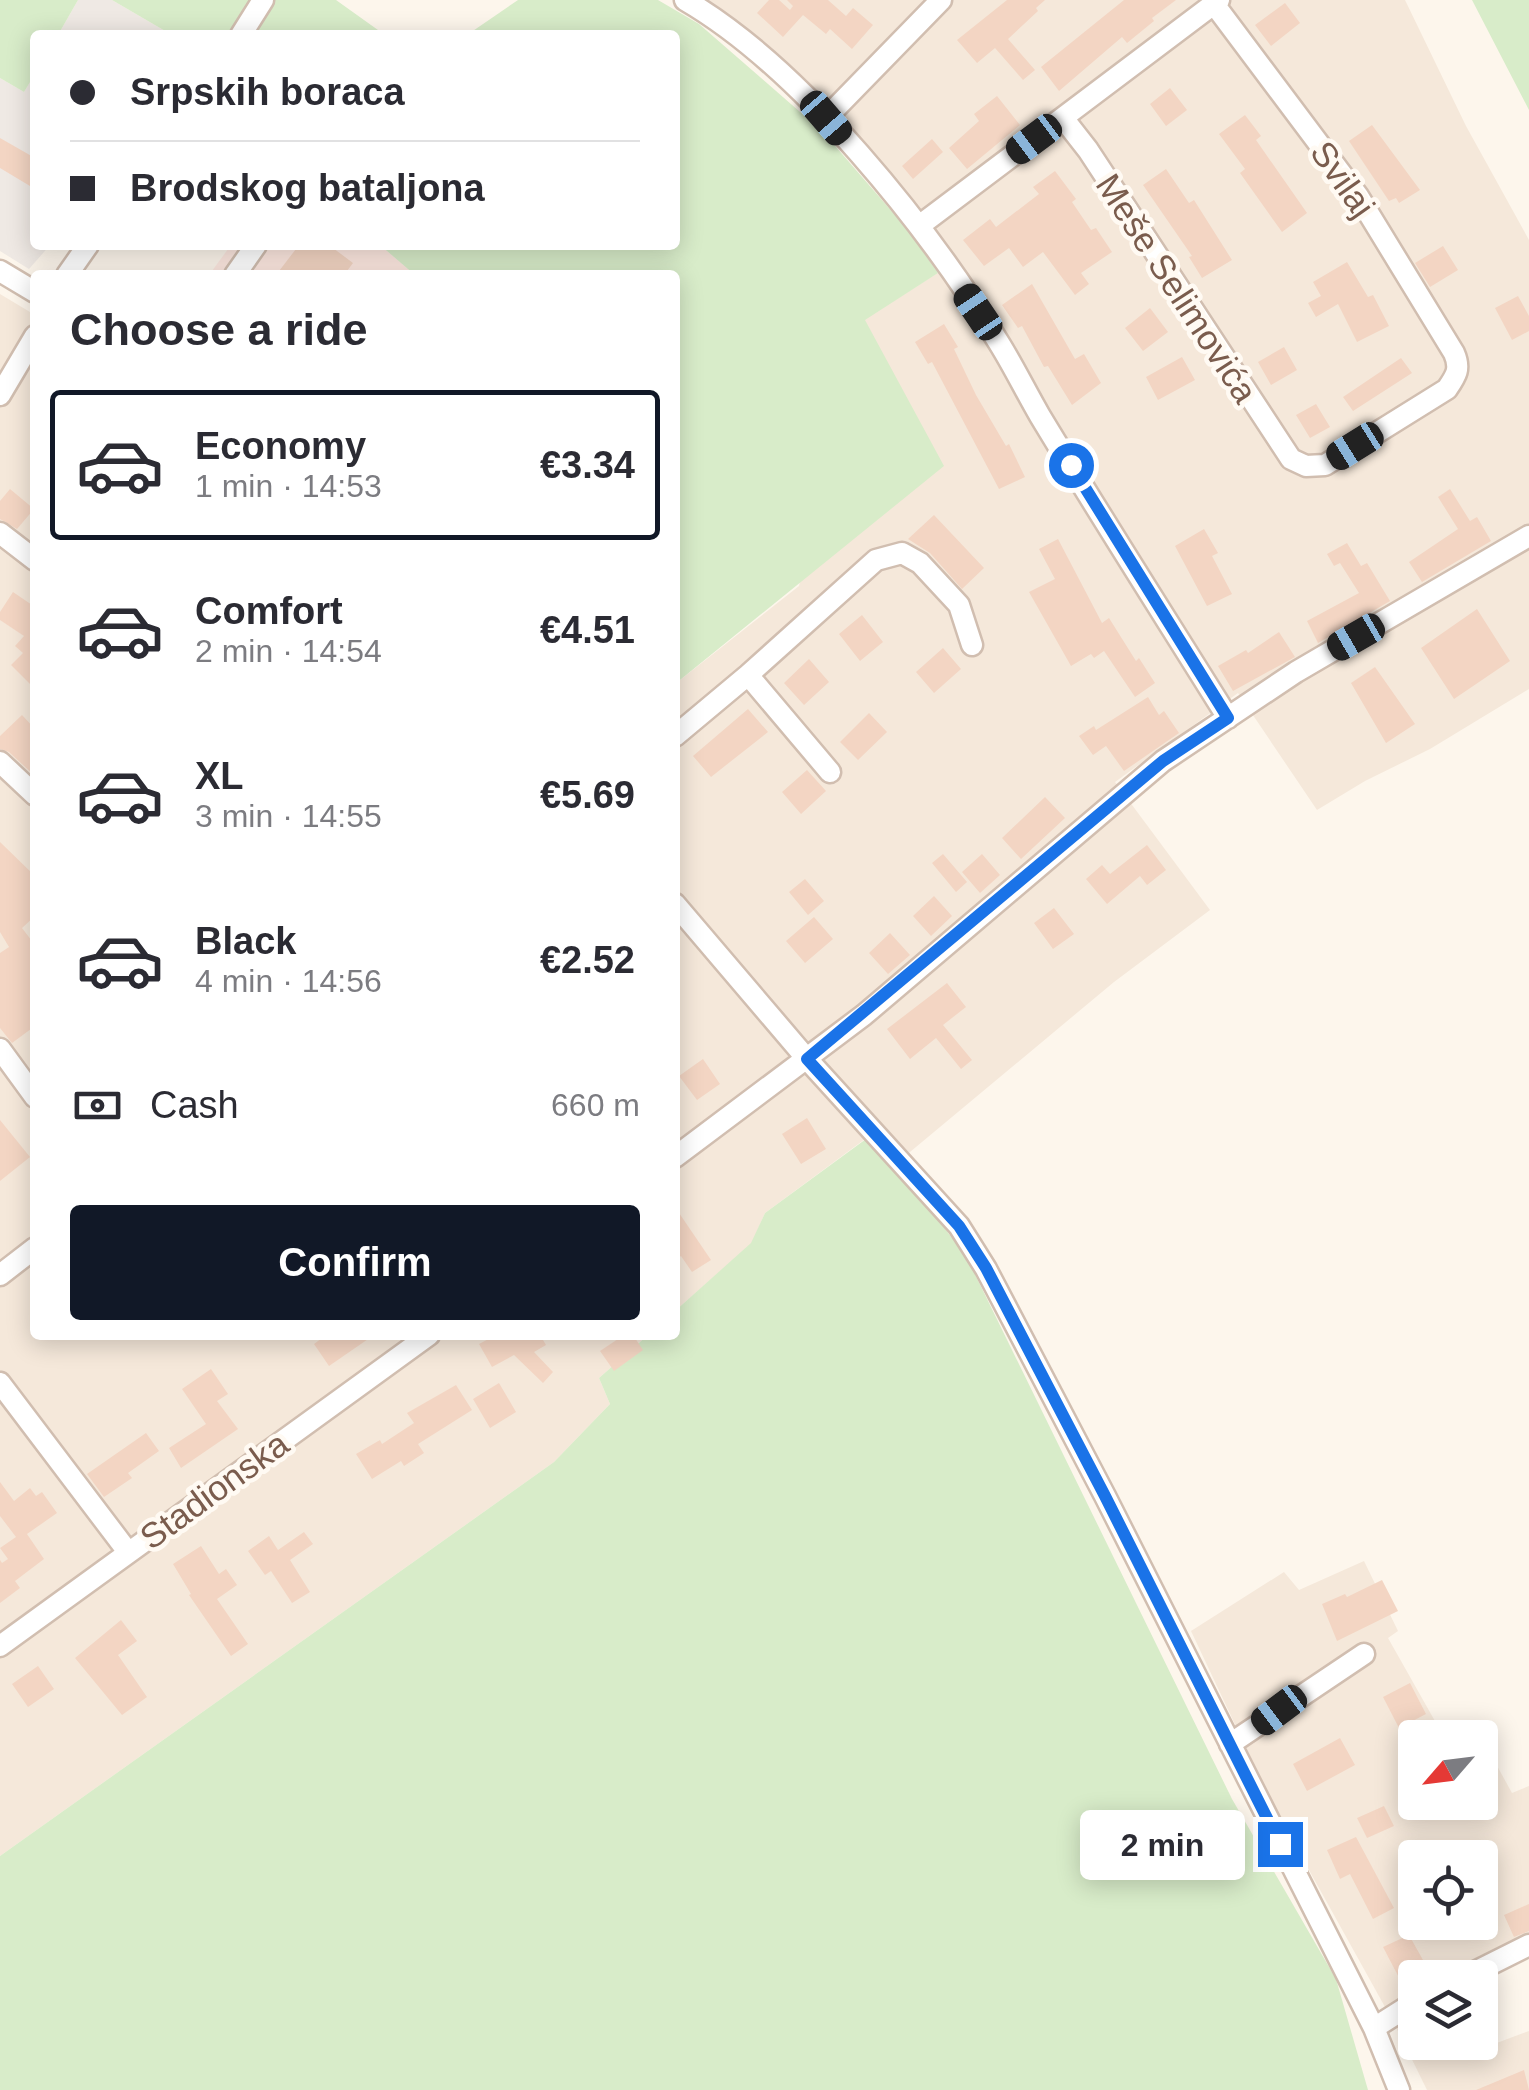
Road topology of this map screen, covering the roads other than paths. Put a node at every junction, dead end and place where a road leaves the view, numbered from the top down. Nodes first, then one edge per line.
1 (263, 0) edge
2 (685, 0) edge
3 (941, 0) edge
4 (1216, 2) edge
5 (713, 7) edge
6 (245, 30) edge
7 (826, 118) junction
8 (1063, 118) junction
9 (919, 226) junction
10 (0, 271) edge
11 (30, 289) edge
12 (30, 344) edge
13 (0, 394) edge
14 (1291, 459) joint
15 (0, 533) edge
16 (1529, 536) edge
17 (30, 556) edge
18 (972, 645) dead end
19 (748, 675) junction
20 (1228, 718) junction
21 (680, 732) edge
22 (0, 762) edge
23 (830, 772) dead end
24 (30, 790) edge
25 (680, 910) edge
26 (0, 1049) edge
27 (807, 1059) junction
28 (30, 1090) edge
29 (680, 1153) edge
30 (30, 1252) edge
31 (0, 1276) edge
32 (422, 1340) edge
33 (0, 1383) edge
34 (128, 1552) junction
35 (0, 1646) edge
36 (1364, 1654) dead end
37 (1230, 1744) junction
38 (1529, 1945) edge
39 (1498, 1960) edge
40 (1398, 2013) edge
41 (1374, 2028) junction
42 (1399, 2090) edge

1 - 6 street
2 - 5 street
3 - 7 street
4 - 8 street
4 - 14 street, Svilaj
5 - 7 street
7 - 9 street
8 - 9 street
8 - 14 street, Meše Selimovića
9 - 20 street
10 - 11 street
12 - 13 street
15 - 17 street
16 - 20 street
18 - 19 street
19 - 21 street
19 - 23 street
20 - 27 street
22 - 24 street
25 - 27 street
26 - 28 street
27 - 29 street
27 - 37 street
30 - 31 street
32 - 34 street, Stadionska
33 - 34 street
34 - 35 street, Stadionska
36 - 37 street
37 - 41 street
38 - 39 street
40 - 41 street
41 - 42 street

